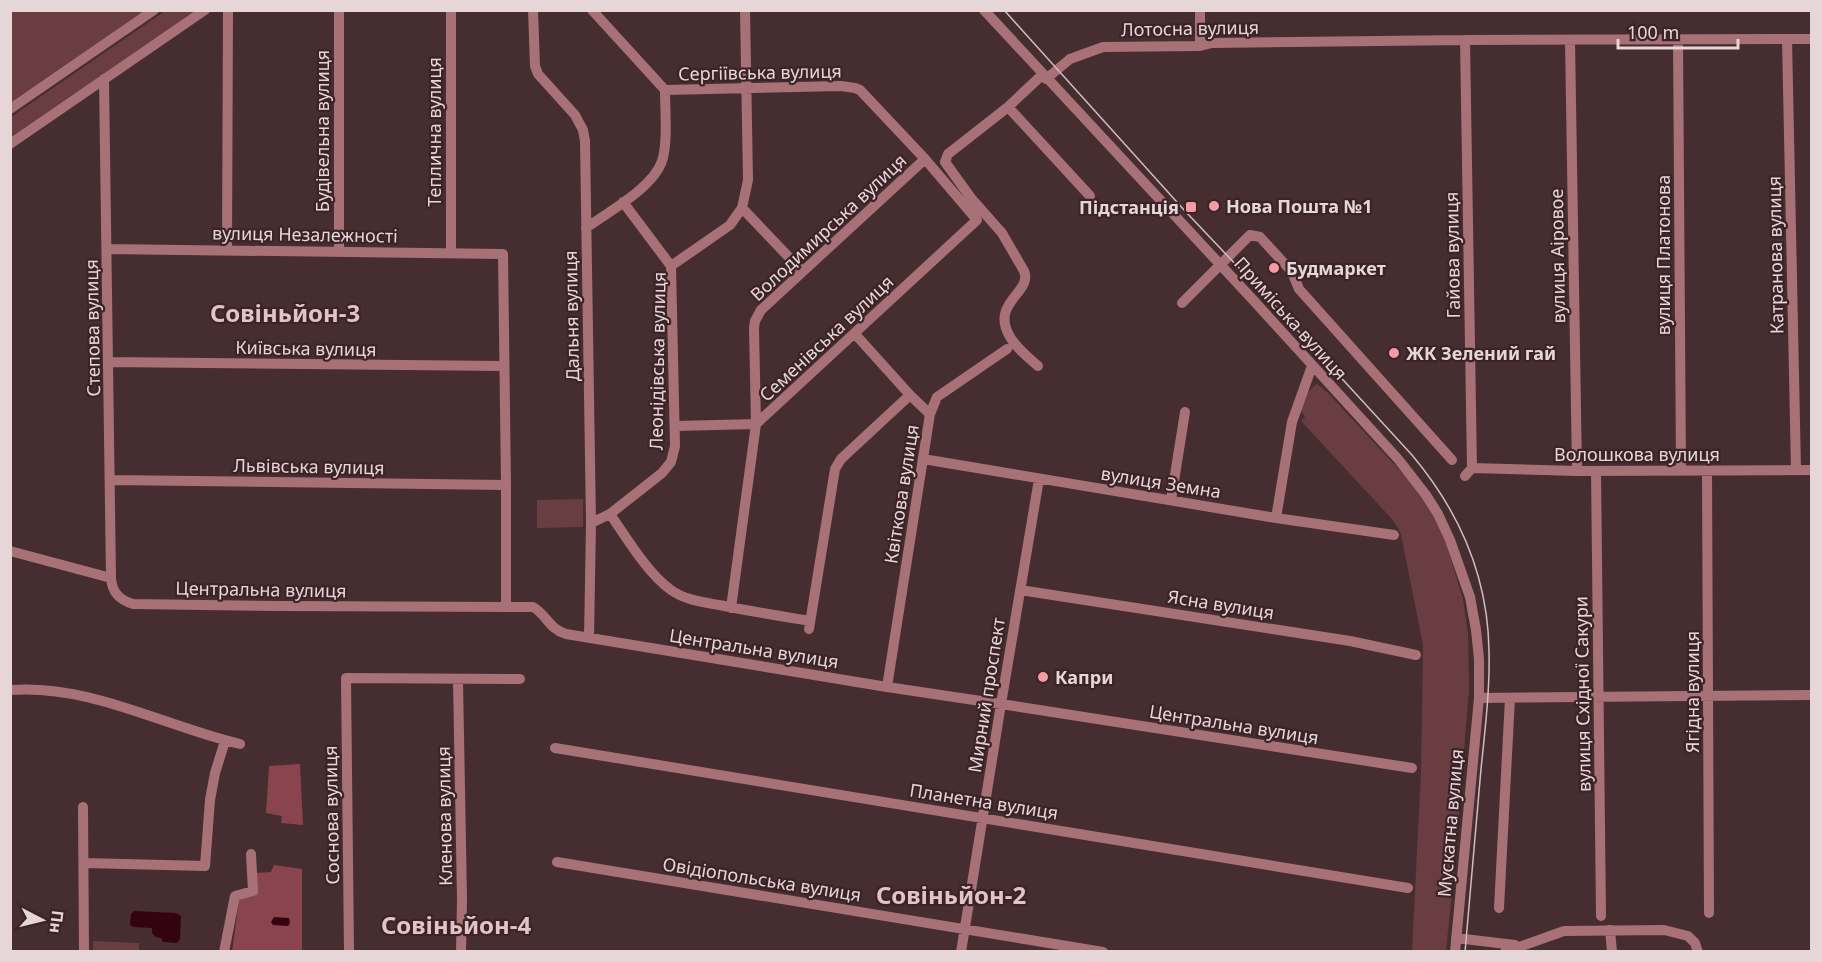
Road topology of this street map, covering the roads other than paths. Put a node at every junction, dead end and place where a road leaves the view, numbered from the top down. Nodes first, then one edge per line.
1 (154, 10) edge
2 (205, 10) edge
3 (228, 10) edge
4 (339, 10) edge
5 (451, 10) edge
6 (533, 10) edge
7 (592, 10) edge
8 (745, 10) edge
9 (984, 10) edge
10 (1200, 10) edge
11 (1678, 39) junction
12 (1787, 39) junction
13 (1812, 39) edge
14 (1465, 40) junction
15 (1570, 40) junction
16 (1200, 46) junction
17 (1044, 77) junction
18 (104, 79) junction
19 (746, 88) junction
20 (665, 90) junction
21 (1008, 107) junction
22 (10, 109) edge
23 (10, 144) edge
24 (925, 159) junction
25 (1090, 196) dead end
26 (623, 202) junction
27 (742, 208) junction
28 (977, 220) joint
29 (586, 228) junction
30 (107, 249) junction
31 (227, 250) junction
32 (339, 252) junction
33 (450, 253) junction
34 (1220, 264) junction
35 (671, 266) junction
36 (802, 271) junction
37 (1182, 303) dead end
38 (855, 334) junction
39 (1007, 349) dead end
40 (109, 362) junction
41 (503, 366) junction
42 (1038, 366) dead end
43 (1312, 366) junction
44 (909, 394) junction
45 (1185, 412) dead end
46 (930, 414) junction
47 (756, 424) junction
48 (676, 426) junction
49 (923, 459) junction
50 (1452, 460) dead end
51 (1796, 470) junction
52 (1812, 470) edge
53 (1576, 471) junction
54 (1596, 471) junction
55 (1681, 471) junction
56 (1707, 471) junction
57 (1469, 472) joint
58 (1039, 479) junction
59 (111, 480) junction
60 (506, 485) junction
61 (1172, 500) junction
62 (610, 514) junction
63 (1276, 518) junction
64 (591, 524) junction
65 (1394, 535) dead end
66 (10, 551) edge
67 (111, 578) junction
68 (1020, 590) junction
69 (506, 606) junction
70 (731, 608) junction
71 (589, 638) junction
72 (1416, 655) dead end
73 (520, 679) dead end
74 (458, 680) junction
75 (887, 687) junction
76 (10, 690) edge
77 (1812, 695) edge
78 (1599, 697) junction
79 (1708, 697) junction
80 (1479, 698) junction
81 (1510, 698) junction
82 (1001, 704) junction
83 (225, 741) junction
84 (240, 744) dead end
85 (555, 748) dead end
86 (1412, 768) dead end
87 (84, 807) dead end
88 (983, 818) junction
89 (251, 854) dead end
90 (557, 862) dead end
91 (84, 863) junction
92 (1408, 888) dead end
93 (1499, 908) dead end
94 (1709, 913) dead end
95 (1601, 916) dead end
96 (965, 929) junction
97 (1610, 930) junction
98 (1456, 938) junction
99 (1518, 946) junction
100 (84, 951) edge
101 (224, 951) edge
102 (349, 951) edge
103 (461, 951) edge
104 (961, 951) edge
105 (1103, 951) edge
106 (1455, 951) edge
107 (1505, 951) edge
108 (1612, 951) edge
109 (1698, 951) edge

1 - 22 street
2 - 18 street
3 - 31 street
4 - 32 street, Будівельна вулиця
5 - 33 street, Теплична вулиця
6 - 29 street, Дальня вулиця
7 - 20 street, Сергіївська вулиця
8 - 19 street, Леонідівська вулиця
9 - 17 street, Приміська вулиця
10 - 16 street
11 - 12 street, Лотосна вулиця
11 - 15 street, Лотосна вулиця
11 - 55 street, вулиця Платонова
12 - 13 street, Лотосна вулиця
12 - 51 street, Катранова вулиця
14 - 15 street, Лотосна вулиця
14 - 16 street, Лотосна вулиця
14 - 57 street, Гайова вулиця
15 - 53 street, вулиця Аіровое
16 - 17 street, Лотосна вулиця
17 - 21 street, Лотосна вулиця
17 - 34 street, Приміська вулиця
18 - 23 street
18 - 30 street, Степова вулиця
19 - 20 street, Сергіївська вулиця
19 - 24 street, Сергіївська вулиця
19 - 27 street, Леонідівська вулиця
20 - 26 street
21 - 25 street
21 - 42 street, Лотосна вулиця
24 - 28 street, Сергіївська вулиця
24 - 36 street, Володимирська вулиця
26 - 29 street
26 - 35 street
27 - 35 street, Леонідівська вулиця
27 - 36 street
28 - 38 street, Семенівська вулиця
29 - 64 street, Дальня вулиця
30 - 31 street, вулиця Незалежності
30 - 40 street, Степова вулиця
31 - 32 street, вулиця Незалежності
32 - 33 street, вулиця Незалежності
33 - 41 street, вулиця Незалежності
34 - 37 street
34 - 43 street, Приміська вулиця
34 - 50 street
35 - 48 street, Леонідівська вулиця
36 - 47 street, Володимирська вулиця
38 - 44 street, Квіткова вулиця
38 - 47 street, Семенівська вулиця
39 - 46 street
40 - 41 street, Київська вулиця
40 - 59 street, Степова вулиця
41 - 60 street
43 - 63 street
43 - 80 street, Приміська вулиця
44 - 46 street, Квіткова вулиця
44 - 70 street
45 - 61 street
46 - 49 street, Квіткова вулиця
47 - 48 street, Семенівська вулиця
47 - 70 street, Володимирська вулиця
48 - 62 street, Леонідівська вулиця
49 - 58 street, вулиця Земна
49 - 75 street, Квіткова вулиця
51 - 52 street, Волошкова вулиця
51 - 56 street, Волошкова вулиця
53 - 54 street, Волошкова вулиця
53 - 57 street, Волошкова вулиця
54 - 55 street, Волошкова вулиця
54 - 78 street, вулиця Східної Сакури
55 - 56 street, Волошкова вулиця
56 - 79 street, Ягідна вулиця
58 - 61 street, вулиця Земна
58 - 68 street, Мирний проспект
59 - 60 street, Львівська вулиця
59 - 67 street, Степова вулиця
60 - 69 street
61 - 63 street, вулиця Земна
62 - 64 street, Леонідівська вулиця
62 - 70 street
63 - 65 street, вулиця Земна
64 - 71 street, Дальня вулиця
66 - 67 street
67 - 69 street, Центральна вулиця
68 - 72 street, Ясна вулиця
68 - 82 street, Мирний проспект
69 - 71 street, Центральна вулиця
71 - 75 street, Центральна вулиця
73 - 74 street
74 - 102 street, Соснова вулиця
74 - 103 street, Кленова вулиця
75 - 82 street, Центральна вулиця
76 - 83 street
77 - 79 street
78 - 79 street
78 - 81 street
78 - 95 street, вулиця Східної Сакури
79 - 94 street, Ягідна вулиця
80 - 81 street
80 - 98 street, Мускатна вулиця
81 - 93 street
82 - 86 street, Центральна вулиця
82 - 88 street, Мирний проспект
83 - 84 street
83 - 91 street
85 - 88 street, Планетна вулиця
87 - 91 street
88 - 92 street, Планетна вулиця
88 - 96 street, Мирний проспект
89 - 101 street
90 - 96 street, Овідіопольська вулиця
91 - 100 street
96 - 104 street, Мирний проспект
96 - 105 street, Овідіопольська вулиця
97 - 99 street
97 - 108 street
97 - 109 street
98 - 99 street
98 - 106 street, Мускатна вулиця
99 - 107 street

